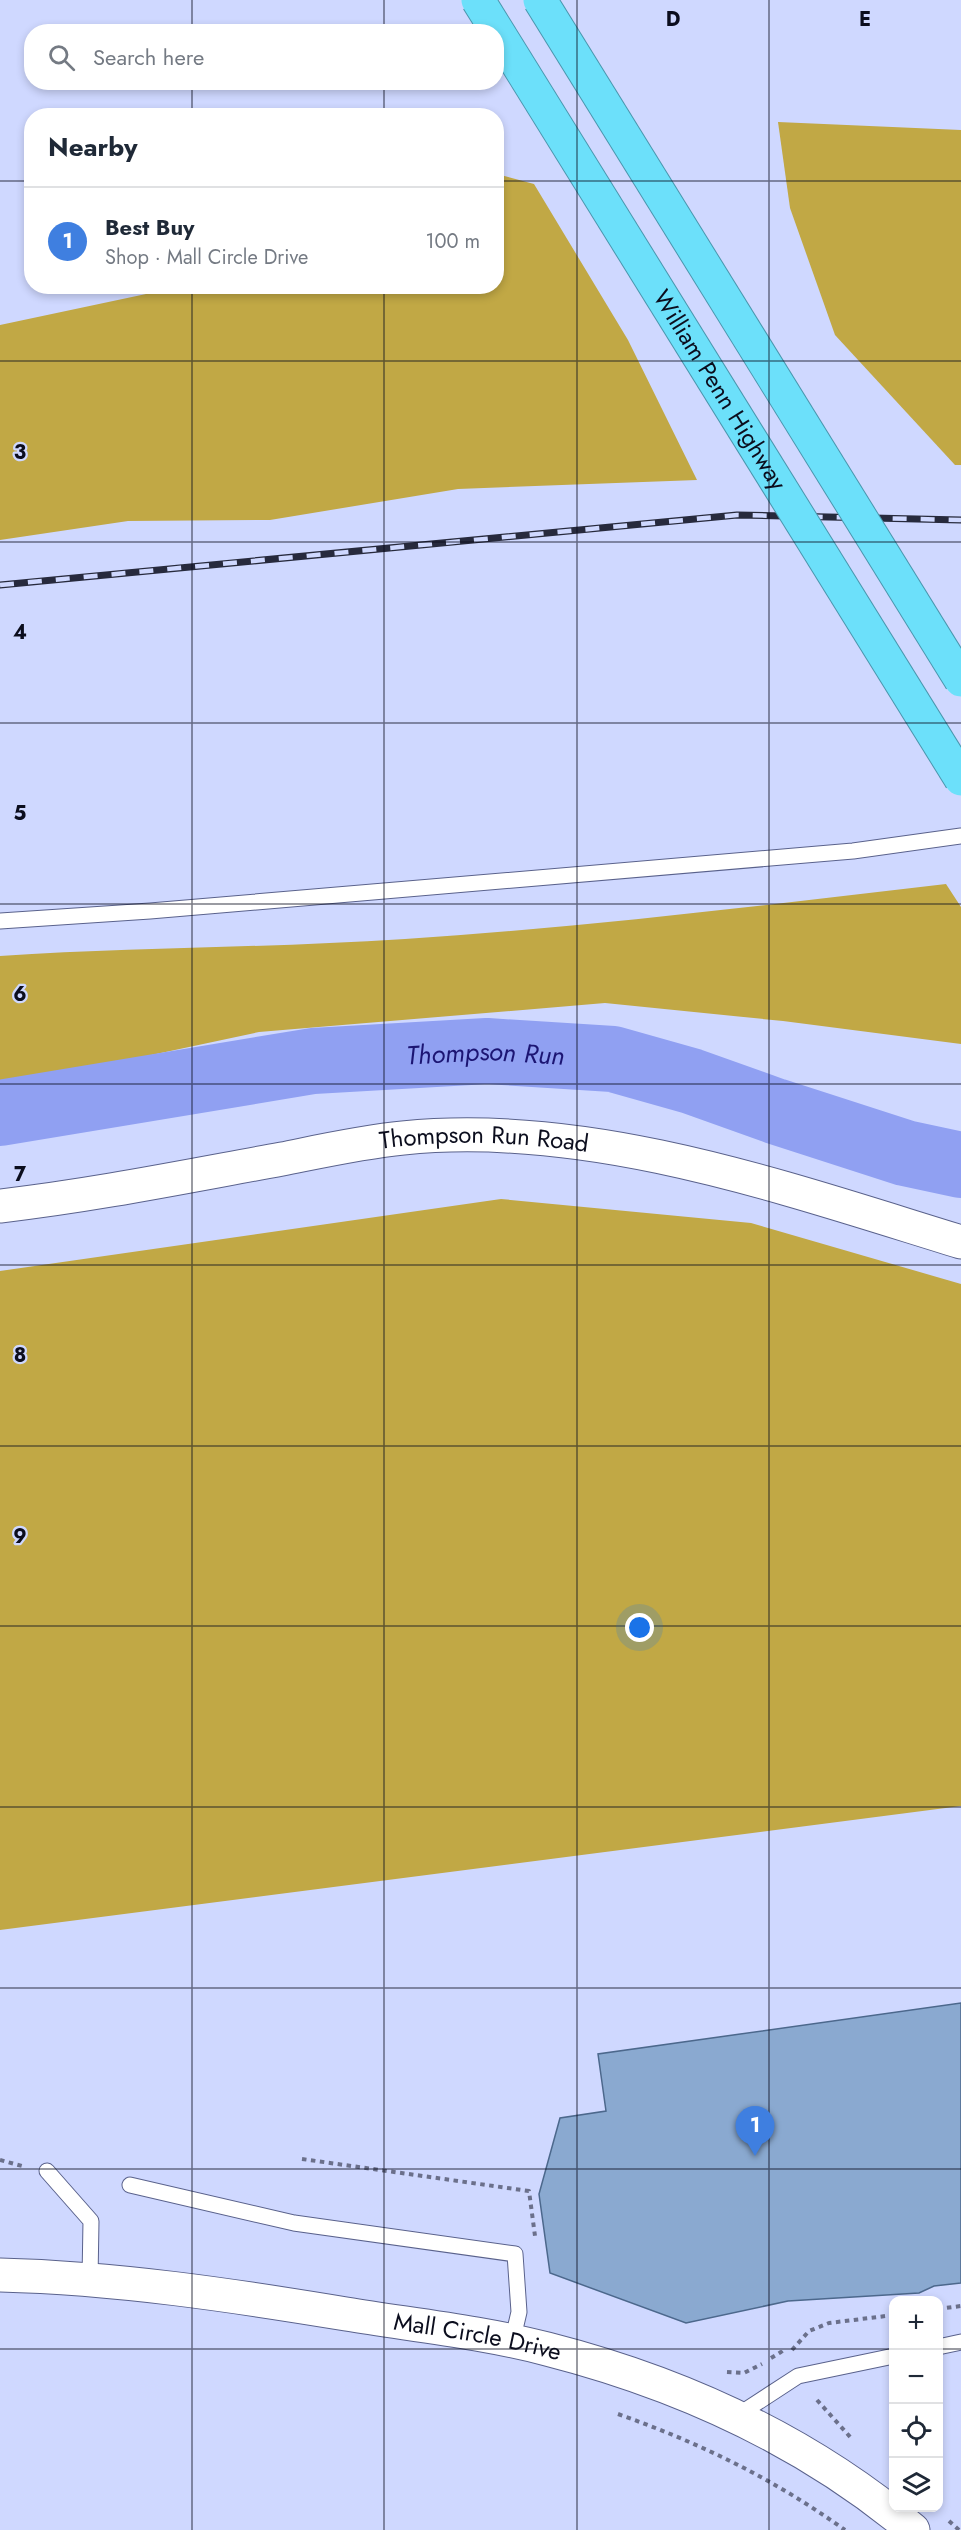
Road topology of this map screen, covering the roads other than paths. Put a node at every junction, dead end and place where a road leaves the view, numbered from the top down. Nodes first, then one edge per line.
1 (478, 0) edge
2 (540, 0) edge
3 (493, 24) edge
4 (504, 42) edge
5 (961, 680) edge
6 (961, 779) edge
7 (961, 836) edge
8 (0, 921) edge
9 (0, 1206) edge
10 (961, 1242) edge
11 (47, 2171) dead end
12 (130, 2185) dead end
13 (0, 2276) edge
14 (90, 2279) junction
15 (512, 2342) junction
16 (961, 2342) edge
17 (943, 2346) edge
18 (889, 2357) edge
19 (735, 2417) junction
20 (913, 2530) edge

1 - 3 highway, William Penn Highway, bridge
2 - 5 highway, bridge
4 - 6 highway, William Penn Highway, bridge
7 - 8 lane
9 - 10 street, Thompson Run Road
11 - 14 lane
12 - 15 lane
13 - 14 street, Mall Circle Drive
14 - 15 street, Mall Circle Drive
15 - 19 street, Mall Circle Drive
16 - 17 lane
18 - 19 lane
19 - 20 street, Mall Circle Drive

